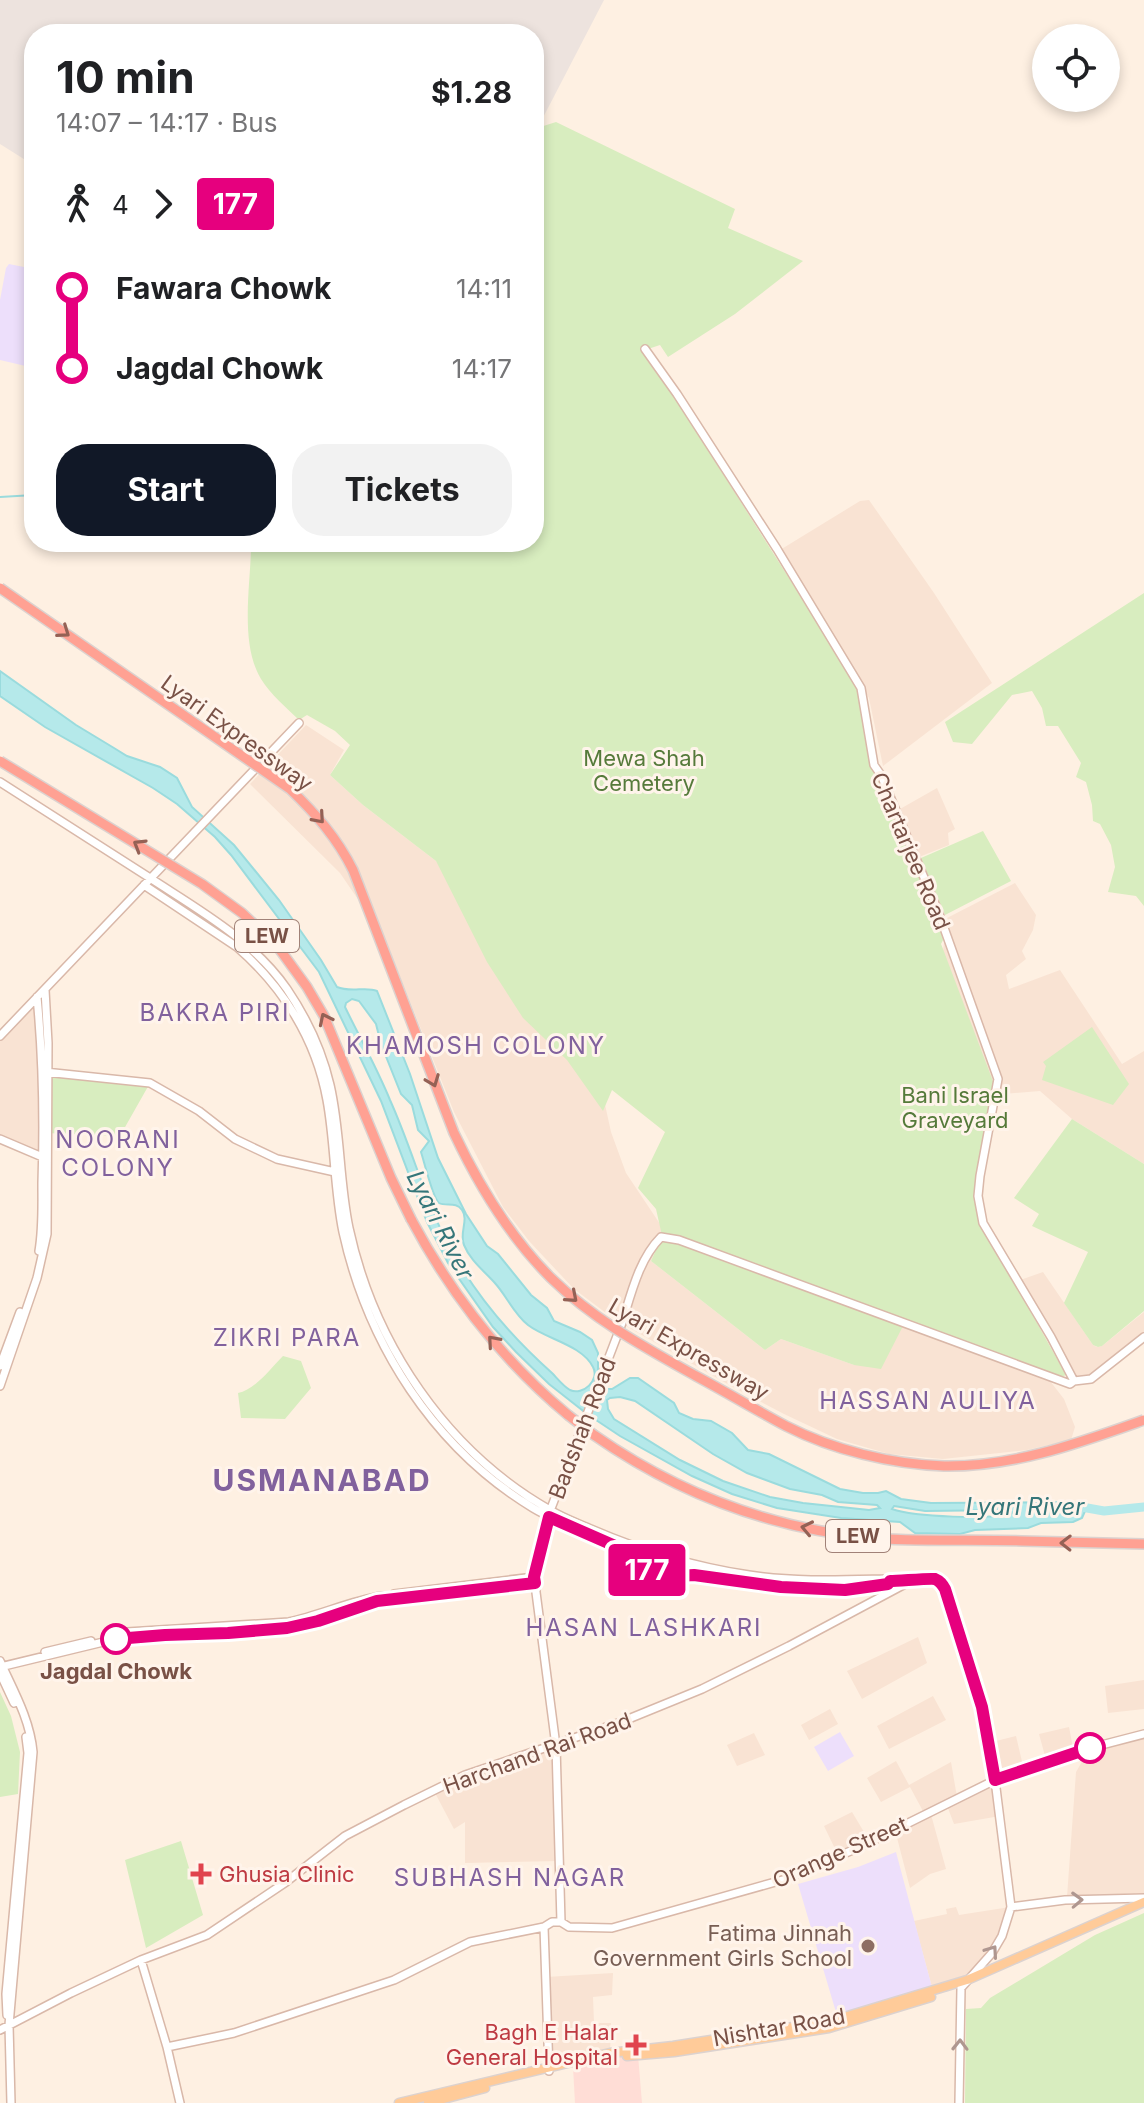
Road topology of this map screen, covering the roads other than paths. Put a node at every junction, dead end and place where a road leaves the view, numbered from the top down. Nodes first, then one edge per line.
1 (645, 349) dead end
2 (0, 588) edge
3 (299, 723) dead end
4 (0, 761) edge
5 (0, 782) edge
6 (148, 882) junction
7 (45, 990) junction
8 (37, 997) junction
9 (0, 1036) edge
10 (45, 1072) junction
11 (0, 1139) edge
12 (46, 1159) junction
13 (335, 1172) junction
14 (1144, 1337) edge
15 (1, 1370) edge
16 (1074, 1381) junction
17 (0, 1386) edge
18 (1144, 1420) edge
19 (550, 1514) junction
20 (1144, 1544) edge
21 (535, 1580) junction
22 (890, 1581) junction
23 (909, 1582) junction
24 (0, 1665) edge
25 (1144, 1734) edge
26 (556, 1746) junction
27 (995, 1780) junction
28 (1144, 1902) edge
29 (1011, 1907) junction
30 (15, 1919) junction
31 (561, 1922) junction
32 (544, 1927) junction
33 (0, 1941) edge
34 (10, 1946) junction
35 (0, 1950) edge
36 (12, 1960) junction
37 (141, 1960) junction
38 (964, 1984) junction
39 (5, 2027) edge
40 (167, 2047) junction
41 (549, 2069) junction
42 (461, 2099) edge
43 (11, 2103) edge
44 (180, 2103) edge
45 (399, 2103) edge
46 (428, 2103) edge
47 (959, 2103) edge

1 - 16 main road, Chartarjee Road
2 -> 18 highway, Lyari Expressway, bridge
3 - 6 main road
20 -> 4 highway, LEW, bridge
5 - 6 main road
6 - 7 main road
6 - 13 main road
6 - 19 main road
7 - 8 main road
7 - 10 main road
8 - 9 main road
8 - 10 main road
10 - 12 main road
10 - 13 main road
11 - 12 main road
12 - 15 main road
13 - 19 main road
14 - 16 main road
15 - 17 main road
16 - 19 main road, Badshah Road
19 - 21 main road, Badshah Road
19 - 22 main road
19 - 22 main road
21 - 24 main road
21 - 26 main road, Badshah Road
22 - 23 main road
23 - 26 main road, Harchand Rai Road
23 - 27 main road
24 - 30 main road
25 - 27 main road, Orange Street
26 - 31 main road, Badshah Road
26 - 37 main road, Harchand Rai Road
27 - 29 main road
27 - 31 main road, Orange Street
29 -> 28 main road
28 - 38 main road, Nishtar Road
38 -> 29 main road
30 - 34 main road
30 - 36 main road
31 - 32 main road, Orange Street
32 - 40 main road, Orange Street
32 - 41 main road
33 - 34 main road
34 - 35 main road
34 - 36 main road
36 - 39 main road
36 - 39 main road
37 - 39 main road, Harchand Rai Road
37 - 40 main road
38 - 41 main road, Nishtar Road
47 -> 38 main road
39 - 43 main road
40 - 44 main road
41 - 42 main road, Nishtar Road
41 - 45 main road, Nishtar Road
42 - 46 main road, Nishtar Road

